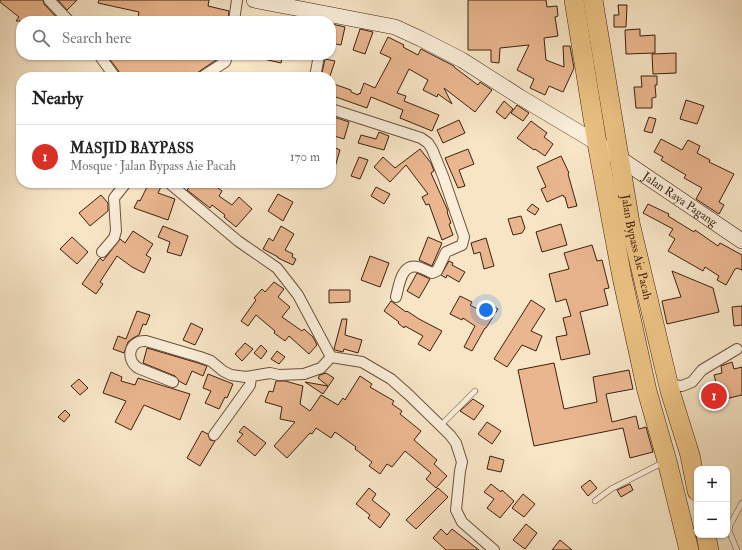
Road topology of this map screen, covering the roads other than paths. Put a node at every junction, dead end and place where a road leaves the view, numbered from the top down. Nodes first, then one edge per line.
1 (49, 0) edge
2 (237, 0) edge
3 (254, 0) edge
4 (574, 0) edge
5 (593, 0) edge
6 (64, 16) edge
7 (235, 16) edge
8 (320, 16) edge
9 (336, 19) edge
10 (103, 60) edge
11 (226, 60) edge
12 (318, 60) edge
13 (111, 72) edge
14 (210, 72) edge
15 (316, 72) edge
16 (336, 111) edge
17 (597, 143) junction
18 (619, 157) junction
19 (122, 188) edge
20 (174, 188) edge
21 (742, 241) edge
22 (102, 252) dead end
23 (396, 297) dead end
24 (737, 349) dead end
25 (330, 357) junction
26 (251, 376) junction
27 (173, 382) dead end
28 (475, 391) dead end
29 (670, 391) junction
30 (440, 426) junction
31 (214, 435) dead end
32 (679, 458) junction
33 (694, 486) edge
34 (595, 501) dead end
35 (742, 503) edge
36 (707, 538) edge
37 (494, 550) edge
38 (689, 550) edge
39 (709, 550) edge
40 (737, 550) edge

1 - 6 street
2 - 7 street
3 - 8 main road, Jalan Raya Pagang
4 - 17 highway
5 - 18 highway, Jalan Bypass Aie Pacah
9 - 17 main road, Jalan Raya Pagang
10 - 13 street
11 - 14 street
12 - 15 street
16 - 23 street
17 - 18 main road, Jalan Raya Pagang
17 - 32 highway
18 - 21 main road, Jalan Raya Pagang
18 - 29 highway, Jalan Bypass Aie Pacah
19 - 22 street
20 - 25 street
24 - 29 street
25 - 26 street
25 - 30 street
26 - 27 street
26 - 31 street
28 - 30 lane
29 - 32 highway, Jalan Bypass Aie Pacah
30 - 37 street
32 - 33 highway, Jalan Bypass Aie Pacah
32 - 34 lane
32 - 38 highway
35 - 40 lane
36 - 39 highway

